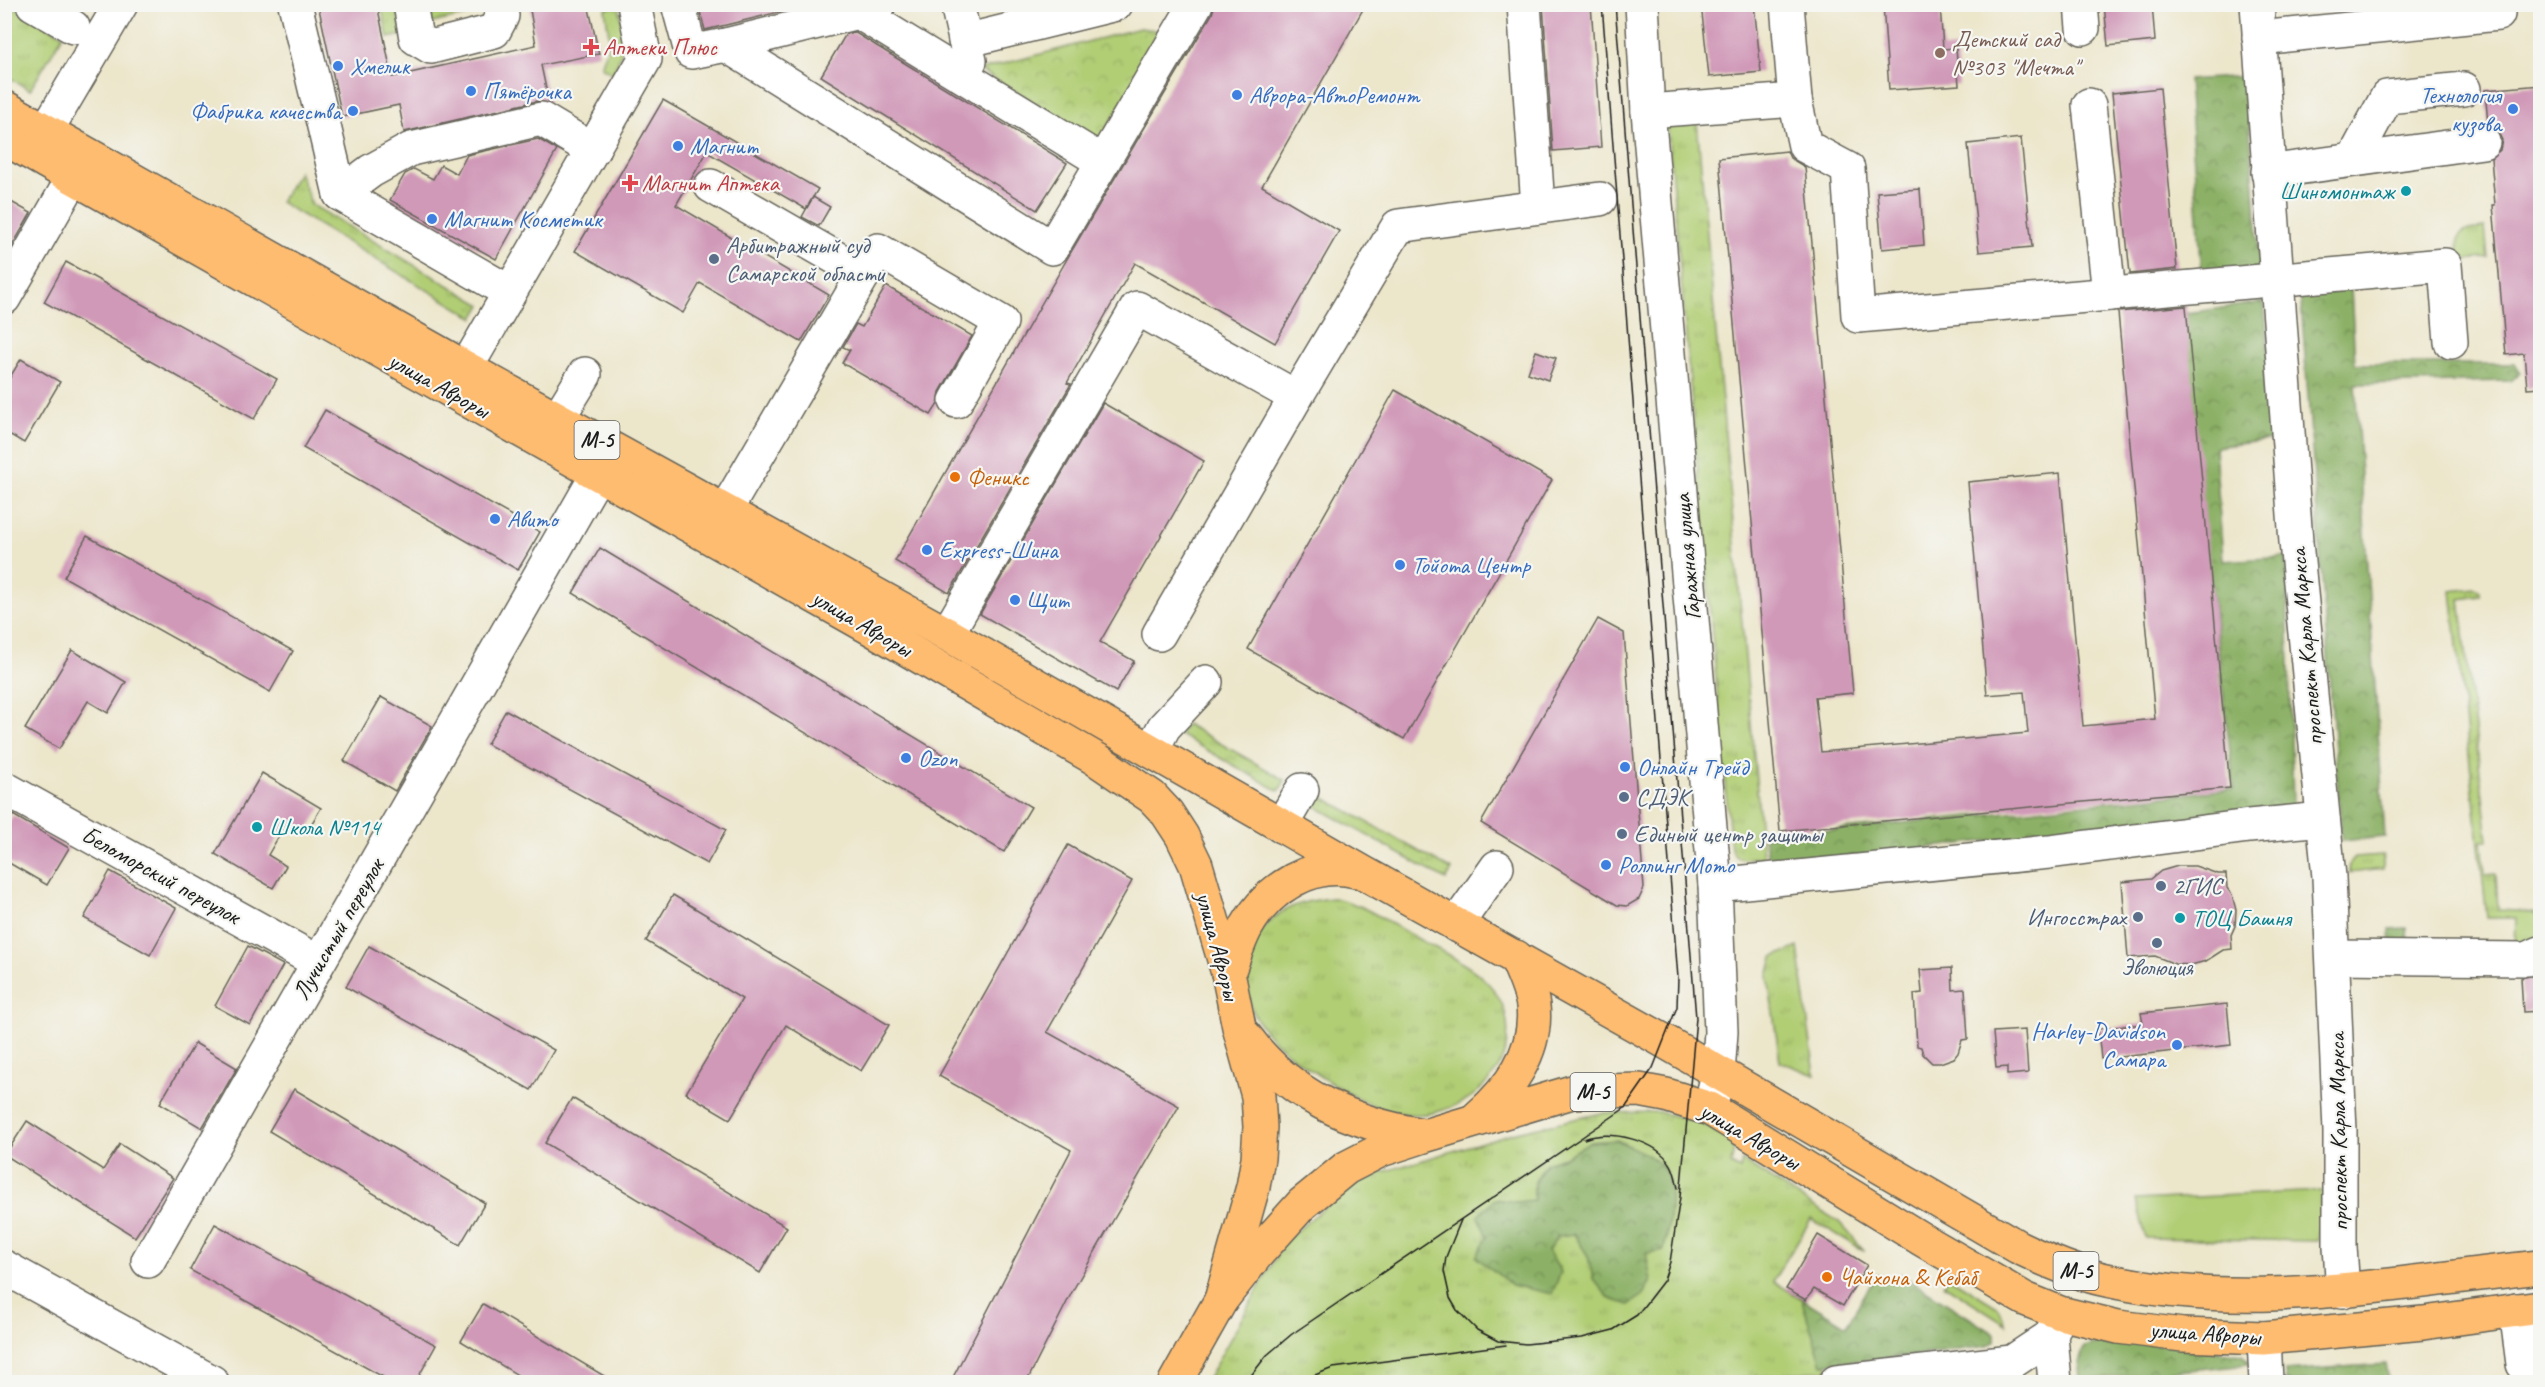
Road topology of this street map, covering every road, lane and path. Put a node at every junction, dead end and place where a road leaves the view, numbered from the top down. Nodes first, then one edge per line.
1 (33, 4) edge
2 (121, 4) edge
3 (295, 4) edge
4 (410, 4) edge
5 (500, 4) edge
6 (634, 4) edge
7 (677, 4) edge
8 (957, 4) edge
9 (1116, 4) edge
10 (1196, 4) edge
11 (1524, 4) edge
12 (1642, 4) edge
13 (1787, 4) edge
14 (2257, 4) edge
15 (868, 7) edge
16 (2498, 14) dead end
17 (73, 27) dead end
18 (2259, 38) junction
19 (965, 40) junction
20 (726, 45) junction
21 (691, 52) junction
22 (645, 59) junction
23 (974, 83) junction
24 (2464, 89) dead end
25 (1795, 100) junction
26 (2090, 105) dead end
27 (4, 107) edge
28 (1648, 111) junction
29 (46, 131) junction
30 (4, 138) edge
31 (2483, 142) dead end
32 (593, 150) junction
33 (2353, 160) junction
34 (1103, 162) junction
35 (2268, 172) junction
36 (73, 178) junction
37 (711, 186) dead end
38 (340, 194) junction
39 (1600, 199) dead end
40 (1538, 207) junction
41 (864, 274) junction
42 (2276, 280) junction
43 (509, 292) junction
44 (2109, 294) junction
45 (4, 298) edge
46 (2451, 342) dead end
47 (466, 368) junction
48 (585, 374) dead end
49 (1296, 397) junction
50 (956, 401) dead end
51 (558, 418) junction
52 (599, 472) junction
53 (725, 511) junction
54 (947, 634) junction
55 (1159, 634) dead end
56 (1206, 682) dead end
57 (1152, 750) junction
58 (4, 788) edge
59 (1302, 790) dead end
60 (2323, 819) junction
61 (1281, 826) junction
62 (1497, 867) dead end
63 (1364, 873) junction
64 (1715, 885) junction
65 (1456, 925) junction
66 (2541, 953) edge
67 (1516, 957) junction
68 (2333, 957) junction
69 (318, 962) junction
70 (1228, 973) junction
71 (1239, 1027) junction
72 (1718, 1073) junction
73 (1710, 1109) junction
74 (1477, 1118) junction
75 (1424, 1136) junction
76 (148, 1261) dead end
77 (4, 1267) edge
78 (2541, 1267) edge
79 (2343, 1291) junction
80 (1221, 1300) junction
81 (2528, 1309) edge
82 (2056, 1324) junction
83 (2264, 1338) junction
84 (2523, 1364) dead end
85 (1842, 1382) edge
86 (212, 1383) edge
87 (1175, 1383) edge
88 (2055, 1383) edge
89 (2266, 1383) edge

1 - 17 street
2 - 29 street
3 - 38 street
4 - 5 street
6 - 22 street
7 - 21 street
7 - 22 street
8 - 19 street
9 - 19 street
10 - 34 street
11 - 40 street
12 - 28 street, Гаражная улица
13 - 25 street
14 - 18 street, проспект Карла Маркса
15 - 20 street
15 - 23 street
16 - 18 street
18 - 35 street, проспект Карла Маркса
19 - 23 street
20 - 21 street
20 - 34 street
21 - 22 street
22 - 32 street
23 - 34 street
24 - 33 street
25 - 28 street
25 - 44 street
26 - 44 street
27 - 29 main road, улица Авроры / М-5
28 - 64 street, Гаражная улица
29 - 47 main road, улица Авроры / М-5
30 - 36 main road, улица Авроры / М-5
31 - 33 street
32 - 38 street
32 - 43 street
33 - 35 street
35 - 42 street, проспект Карла Маркса
36 - 45 street
36 - 52 main road, улица Авроры / М-5
37 - 41 street
38 - 43 street
39 - 40 street
40 - 49 street
41 - 50 street
41 - 53 street
42 - 44 street
42 - 46 street
42 - 60 street, проспект Карла Маркса
43 - 47 street
47 - 51 main road, улица Авроры / М-5
48 - 51 street
49 - 54 street
49 - 55 street
51 - 53 main road, улица Авроры / М-5
52 - 69 street, Лучистый переулок
52 - 70 main road, улица Авроры / М-5
53 - 54 main road, улица Авроры / М-5
54 - 57 main road, улица Авроры / М-5
56 - 57 street
57 - 61 main road, улица Авроры / М-5
58 - 69 street, Беломорский переулок
59 - 61 street
60 - 64 street
60 - 68 street, проспект Карла Маркса
61 - 63 main road, улица Авроры / М-5
62 - 65 street
63 - 65 main road, улица Авроры / М-5
63 - 70 main road
64 - 72 street, Гаражная улица
65 - 67 main road, улица Авроры / М-5
66 - 68 street
67 - 72 main road, улица Авроры / М-5
67 - 74 main road
68 - 79 street, проспект Карла Маркса
69 - 76 street, Лучистый переулок
70 - 71 main road, улица Авроры / М-5
71 - 75 main road, улица Авроры / М-5
71 - 80 main road
72 - 73 street, Гаражная улица
72 - 79 main road, улица Авроры / М-5
73 - 74 main road, улица Авроры / М-5
73 - 82 main road, улица Авроры / М-5
74 - 75 main road, улица Авроры / М-5
75 - 80 main road
77 - 86 street
78 - 79 main road, улица Авроры / М-5
80 - 87 main road
81 - 83 main road, улица Авроры / М-5
81 - 84 street
82 - 83 main road, улица Авроры / М-5
82 - 85 street
82 - 88 street
83 - 89 street

